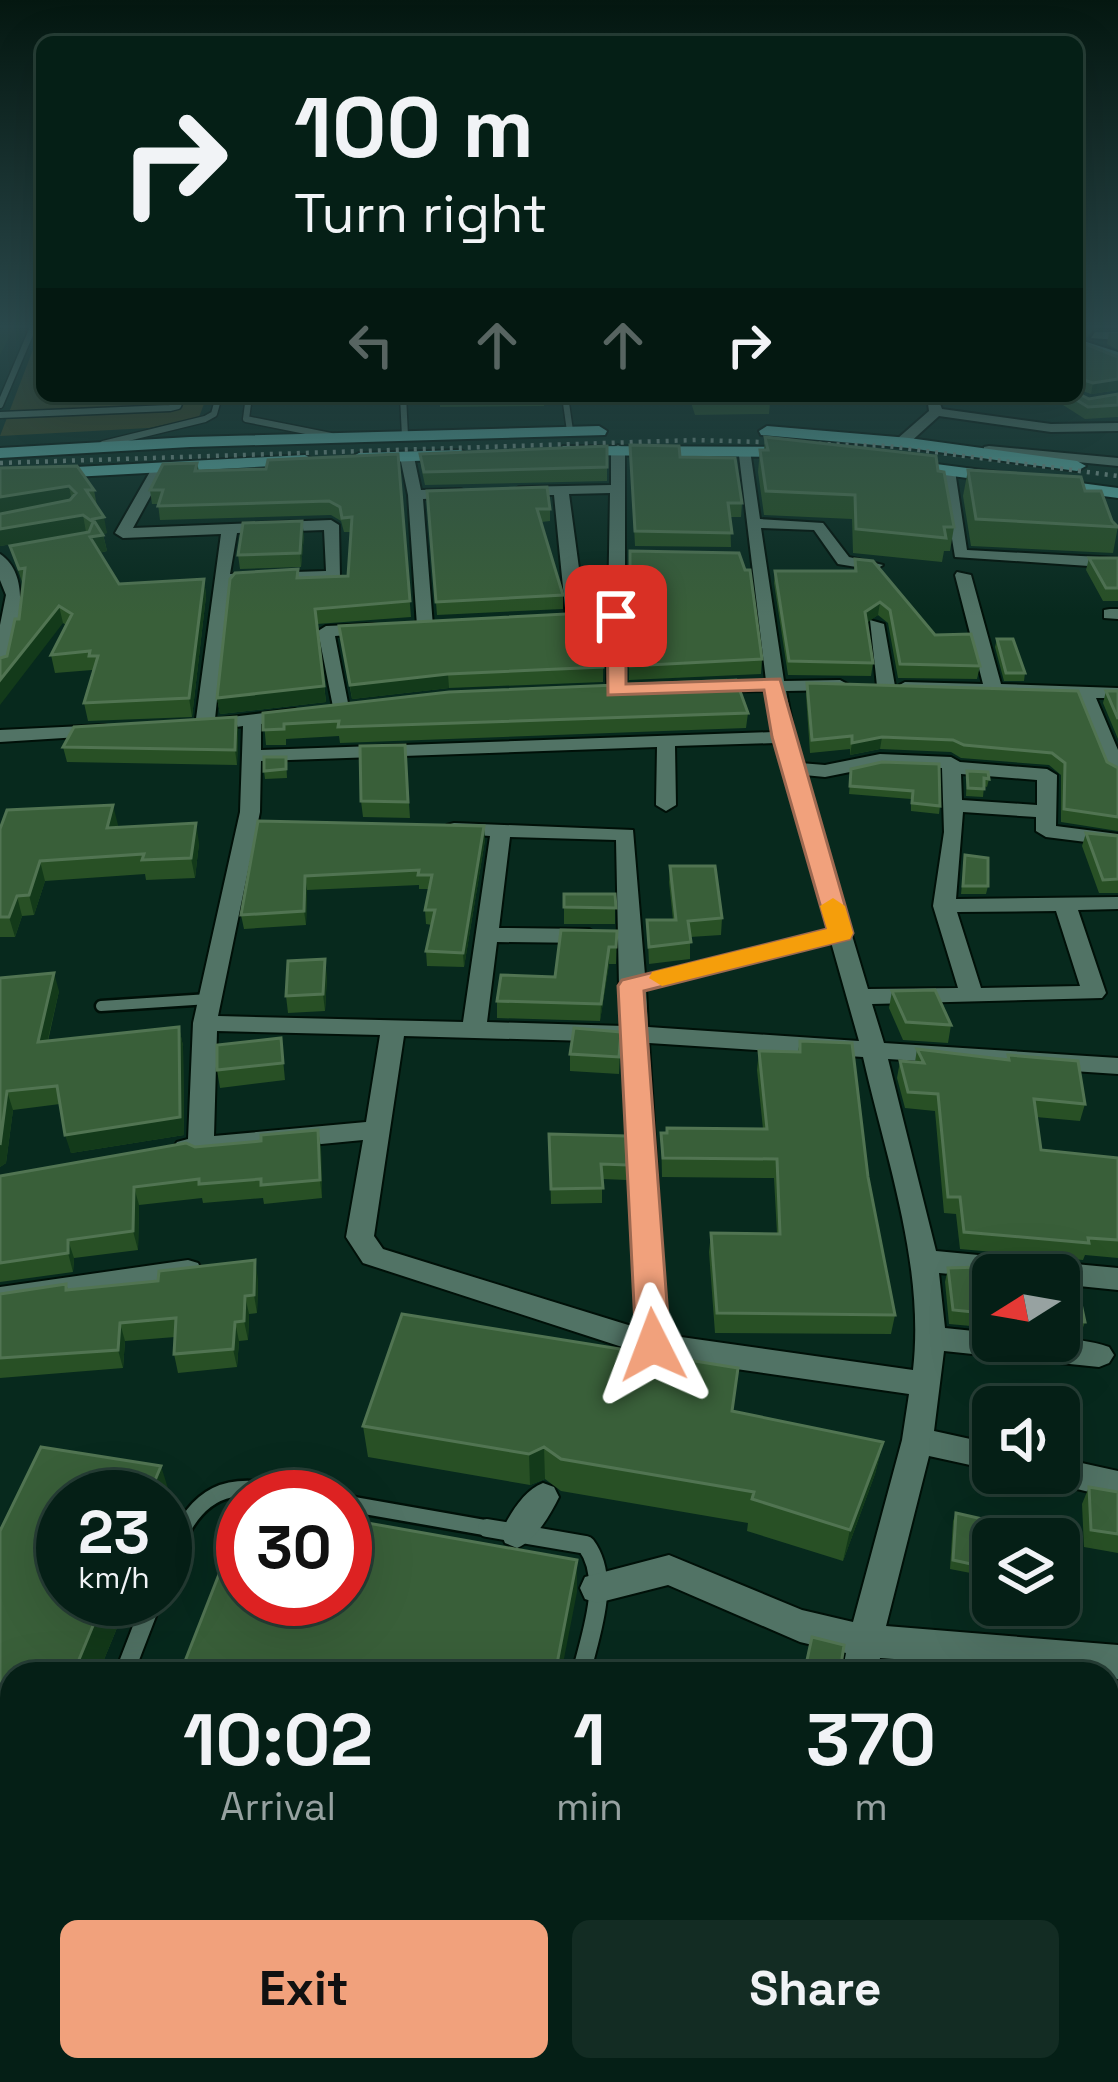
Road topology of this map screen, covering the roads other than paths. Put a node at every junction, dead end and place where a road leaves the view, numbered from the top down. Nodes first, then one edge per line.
1 (193, 422) edge
2 (262, 422) edge
3 (404, 422) edge
4 (569, 422) edge
5 (920, 422) edge
6 (1023, 422) edge
7 (1118, 427) edge
8 (631, 430) dead end
9 (571, 431) junction
10 (405, 436) junction
11 (344, 438) junction
12 (866, 438) junction
13 (740, 440) junction
14 (802, 443) junction
15 (905, 443) junction
16 (90, 448) junction
17 (618, 448) junction
18 (8, 453) edge
19 (407, 457) junction
20 (340, 459) edge
21 (862, 459) junction
22 (317, 460) edge
23 (1118, 462) edge
24 (160, 466) junction
25 (1118, 472) edge
26 (6, 476) edge
27 (949, 478) junction
28 (1012, 484) junction
29 (561, 489) junction
30 (619, 489) junction
31 (499, 491) edge
32 (478, 492) edge
33 (1118, 493) edge
34 (415, 495) junction
35 (1108, 514) edge
36 (755, 523) junction
37 (230, 528) junction
38 (22, 552) edge
39 (618, 555) junction
40 (642, 555) edge
41 (0, 558) edge
42 (1118, 562) edge
43 (875, 565) edge
44 (963, 575) dead end
45 (221, 579) junction
46 (616, 616) junction
47 (577, 618) junction
48 (555, 619) edge
49 (876, 624) edge
50 (446, 625) edge
51 (385, 628) edge
52 (0, 670) edge
53 (773, 684) junction
54 (886, 686) junction
55 (993, 687) junction
56 (683, 688) edge
57 (638, 690) edge
58 (616, 691) junction
59 (592, 692) edge
60 (1084, 692) junction
61 (1118, 693) edge
62 (362, 706) edge
63 (340, 708) junction
64 (252, 721) junction
65 (205, 726) junction
66 (182, 727) edge
67 (114, 730) edge
68 (0, 736) edge
69 (783, 737) junction
70 (666, 740) junction
71 (251, 757) junction
72 (952, 767) junction
73 (792, 768) junction
74 (1118, 773) edge
75 (666, 805) dead end
76 (953, 805) junction
77 (1045, 812) junction
78 (432, 828) edge
79 (501, 830) junction
80 (1118, 839) edge
81 (1064, 902) junction
82 (1118, 903) edge
83 (944, 906) junction
84 (841, 933) junction
85 (484, 935) junction
86 (630, 936) junction
87 (631, 986) junction
88 (971, 994) junction
89 (859, 997) junction
90 (100, 1006) dead end
91 (207, 1011) junction
92 (394, 1025) junction
93 (474, 1029) junction
94 (634, 1034) junction
95 (873, 1047) junction
96 (1118, 1066) edge
97 (374, 1130) junction
98 (201, 1146) junction
99 (156, 1153) edge
100 (924, 1261) junction
101 (217, 1267) edge
102 (1118, 1279) edge
103 (0, 1298) edge
104 (932, 1338) junction
105 (653, 1345) junction
106 (1099, 1355) dead end
107 (926, 1384) junction
108 (917, 1440) junction
109 (972, 1452) edge
110 (1080, 1477) edge
111 (1118, 1485) edge
112 (216, 1489) edge
113 (543, 1497) dead end
114 (372, 1508) edge
115 (192, 1510) edge
116 (517, 1533) junction
117 (597, 1588) junction
118 (143, 1626) edge
119 (862, 1657) edge
120 (1118, 1661) edge
121 (129, 1662) edge
122 (583, 1662) edge

1 - 16 lane
2 - 11 lane
3 - 10 lane
4 - 9 lane
5 - 15 street
6 - 7 street
8 - 9 main road
9 - 10 main road
10 - 11 main road
11 - 16 main road
12 - 14 main road
12 - 15 main road
12 - 21 main road
13 - 14 main road
13 - 17 main road
13 - 36 street
14 - 21 main road
15 - 23 street
15 - 25 main road
16 - 18 main road
17 - 19 main road
17 - 30 street
18 - 26 main road
19 - 20 main road
19 - 34 street
21 - 27 main road
22 - 24 main road
24 - 26 main road
24 - 37 street
27 - 28 main road
27 - 42 street
28 - 33 main road
28 - 35 street
29 - 30 street
29 - 31 street
29 - 47 street
30 - 39 street
32 - 34 street
34 - 50 street
36 - 43 street
36 - 53 street
37 - 45 street
37 - 45 street
38 - 41 street
39 - 40 street
39 - 46 street
41 - 52 street
44 - 55 street
45 - 65 street
46 - 47 street
46 - 58 street
47 - 48 street
49 - 54 street
51 - 63 street
53 - 54 street
53 - 56 street
53 - 69 street
54 - 55 street
55 - 60 street
57 - 58 street
58 - 59 street
60 - 61 street
60 - 74 street
62 - 63 street
63 - 64 street
64 - 65 street
64 - 71 street
65 - 66 street
67 - 68 street
69 - 70 street
69 - 73 street
70 - 71 street
70 - 75 street
71 - 91 street
72 - 73 street
72 - 76 street
72 - 77 street
73 - 84 street
76 - 77 street
76 - 83 street
77 - 80 street
78 - 79 street
79 - 85 street
79 - 86 street
81 - 82 street
81 - 83 street
81 - 88 street
83 - 88 street
84 - 87 street
84 - 89 street
85 - 86 street
85 - 93 street
86 - 87 street
87 - 94 street
88 - 89 street
89 - 95 street
90 - 91 lane
91 - 92 street
91 - 98 street
92 - 93 street
92 - 97 street
93 - 94 street
94 - 95 street
94 - 105 street
95 - 96 street
95 - 100 street
97 - 98 street
97 - 105 street
98 - 99 street
100 - 102 street
100 - 104 street
101 - 103 street
104 - 106 street
104 - 107 street
105 - 107 street
107 - 108 street
108 - 109 street
108 - 119 street
110 - 111 street
112 - 115 lane
113 - 116 street
114 - 116 lane
116 - 117 lane
117 - 119 street
117 - 122 lane
118 - 121 lane
119 - 120 street

